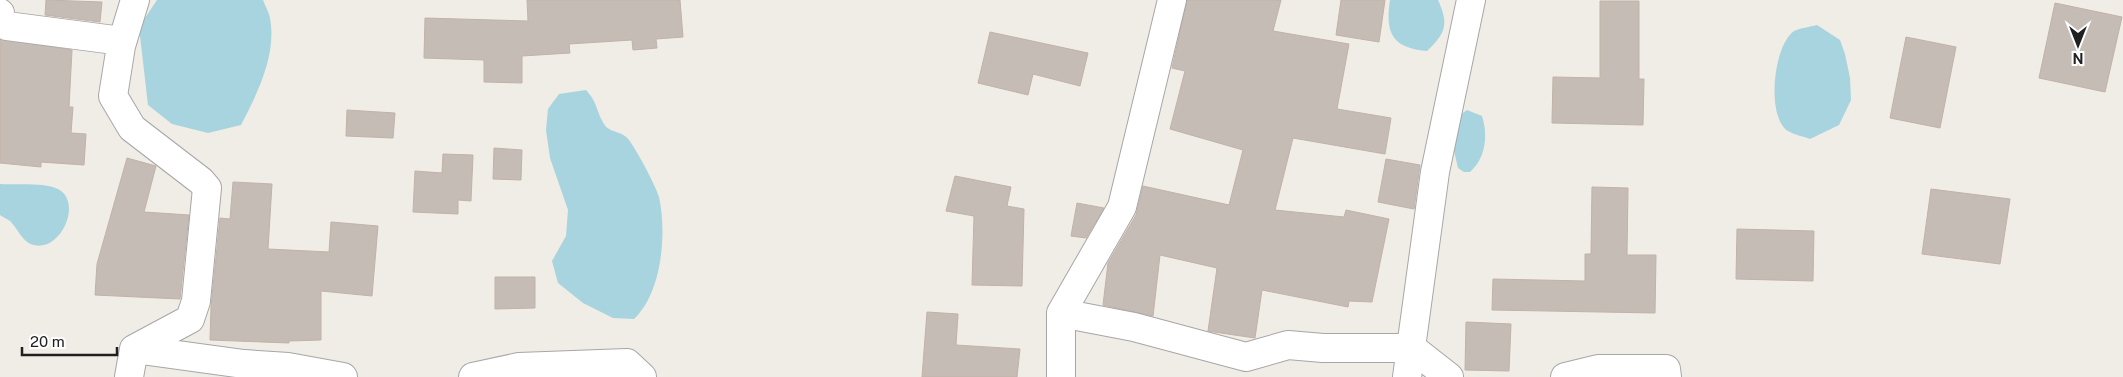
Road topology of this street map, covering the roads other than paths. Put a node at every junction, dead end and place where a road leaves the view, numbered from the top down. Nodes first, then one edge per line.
1 (134, 0) edge
2 (1172, 0) edge
3 (1471, 0) edge
4 (0, 13) edge
5 (122, 41) junction
6 (1061, 313) junction
7 (1412, 348) junction
8 (134, 349) junction
9 (129, 377) edge
10 (344, 377) edge
11 (473, 377) edge
12 (642, 377) edge
13 (1061, 377) edge
14 (1407, 377) edge
15 (1449, 377) edge
16 (1565, 377) edge
17 (1668, 377) edge

1 - 5 street
2 - 6 street
3 - 7 street
4 - 5 street
5 - 8 street
6 - 7 street
6 - 13 street
7 - 14 street
7 - 15 street
8 - 9 street
8 - 10 street
11 - 12 street
16 - 17 street

